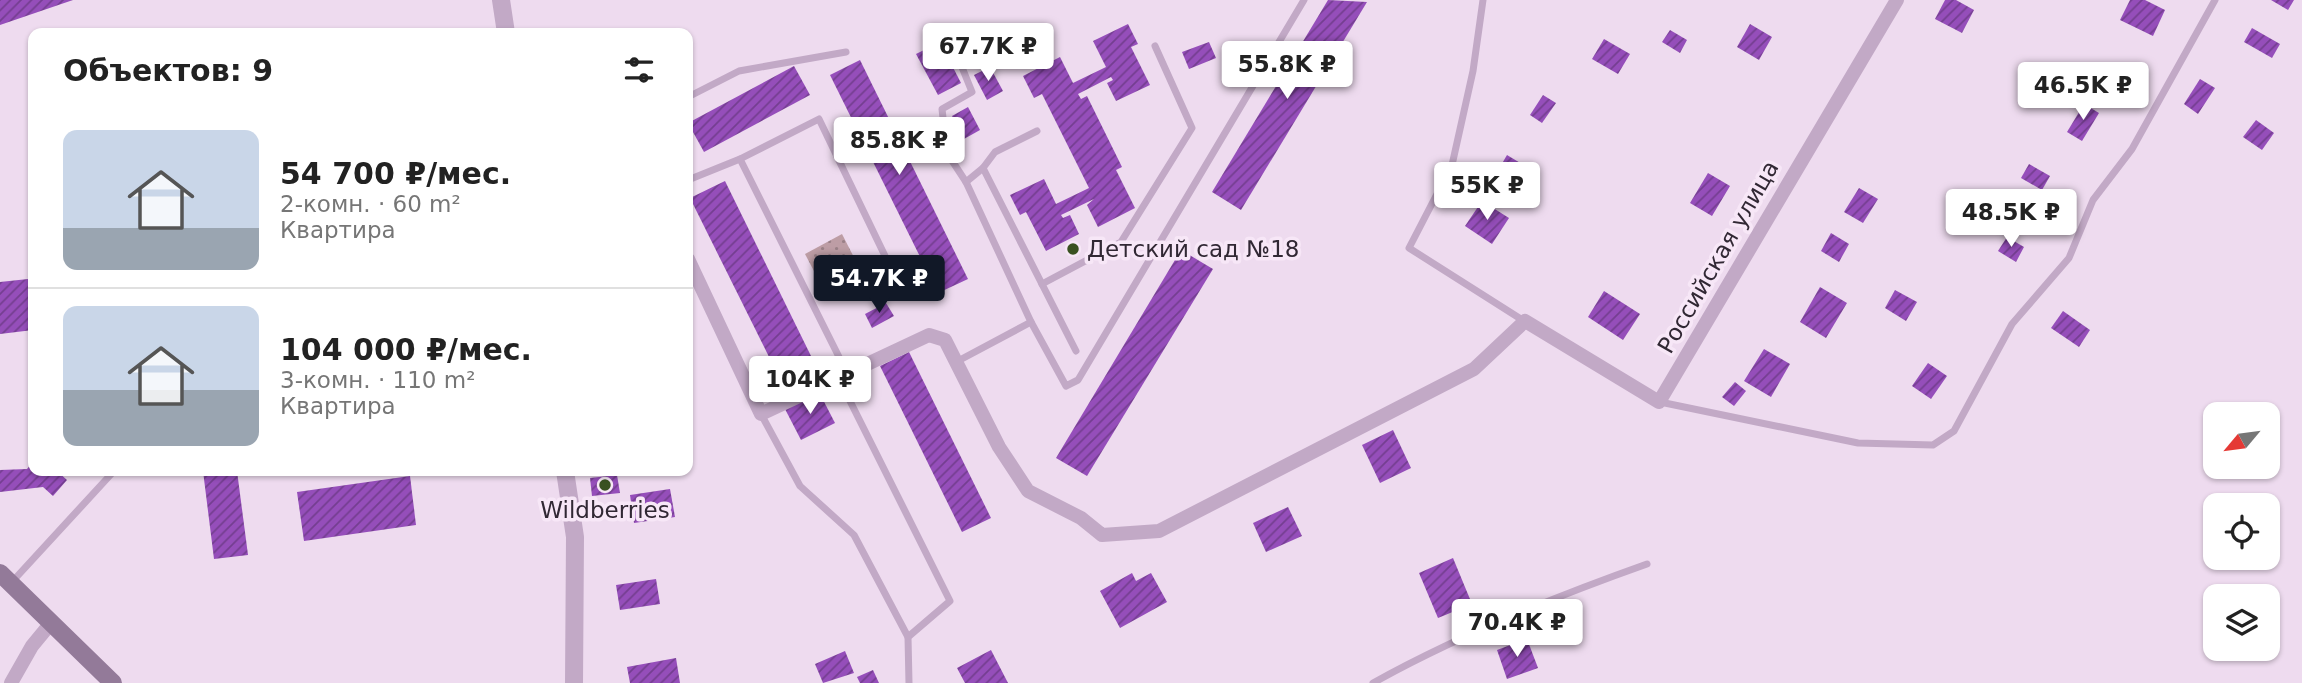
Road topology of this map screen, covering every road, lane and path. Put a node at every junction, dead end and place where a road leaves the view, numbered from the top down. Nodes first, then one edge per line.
1 (501, 0) edge
2 (1304, 0) edge
3 (1483, 0) edge
4 (1897, 0) edge
5 (2215, 0) edge
6 (505, 28) edge
7 (953, 45) dead end
8 (1154, 46) dead end
9 (846, 52) dead end
10 (693, 94) edge
11 (1037, 131) dead end
12 (740, 159) junction
13 (983, 168) junction
14 (693, 178) edge
15 (966, 182) junction
16 (887, 258) dead end
17 (693, 270) edge
18 (1042, 284) junction
19 (1525, 321) junction
20 (1031, 322) junction
21 (1076, 351) dead end
22 (956, 362) junction
23 (842, 374) junction
24 (1659, 402) junction
25 (761, 414) junction
26 (109, 476) edge
27 (566, 476) edge
28 (1647, 565) dead end
29 (5, 578) edge
30 (51, 624) junction
31 (908, 637) junction
32 (11, 683) edge
33 (114, 683) edge
34 (574, 683) edge
35 (909, 683) edge
36 (1373, 683) edge

1 - 6 street
2 - 20 lane
3 - 19 lane
4 - 24 street, Российская улица
5 - 24 lane
7 - 15 lane
8 - 18 lane
9 - 10 lane
11 - 13 lane
12 - 14 lane
12 - 16 lane
12 - 23 lane
13 - 15 lane
13 - 18 lane
15 - 20 lane
17 - 25 street
18 - 21 lane
19 - 22 street
19 - 24 street
20 - 22 lane
22 - 23 street
23 - 25 street
23 - 31 lane
25 - 31 lane
26 - 29 lane
27 - 34 street
28 - 36 lane
29 - 30 main road
30 - 32 street
30 - 33 main road
31 - 35 lane

